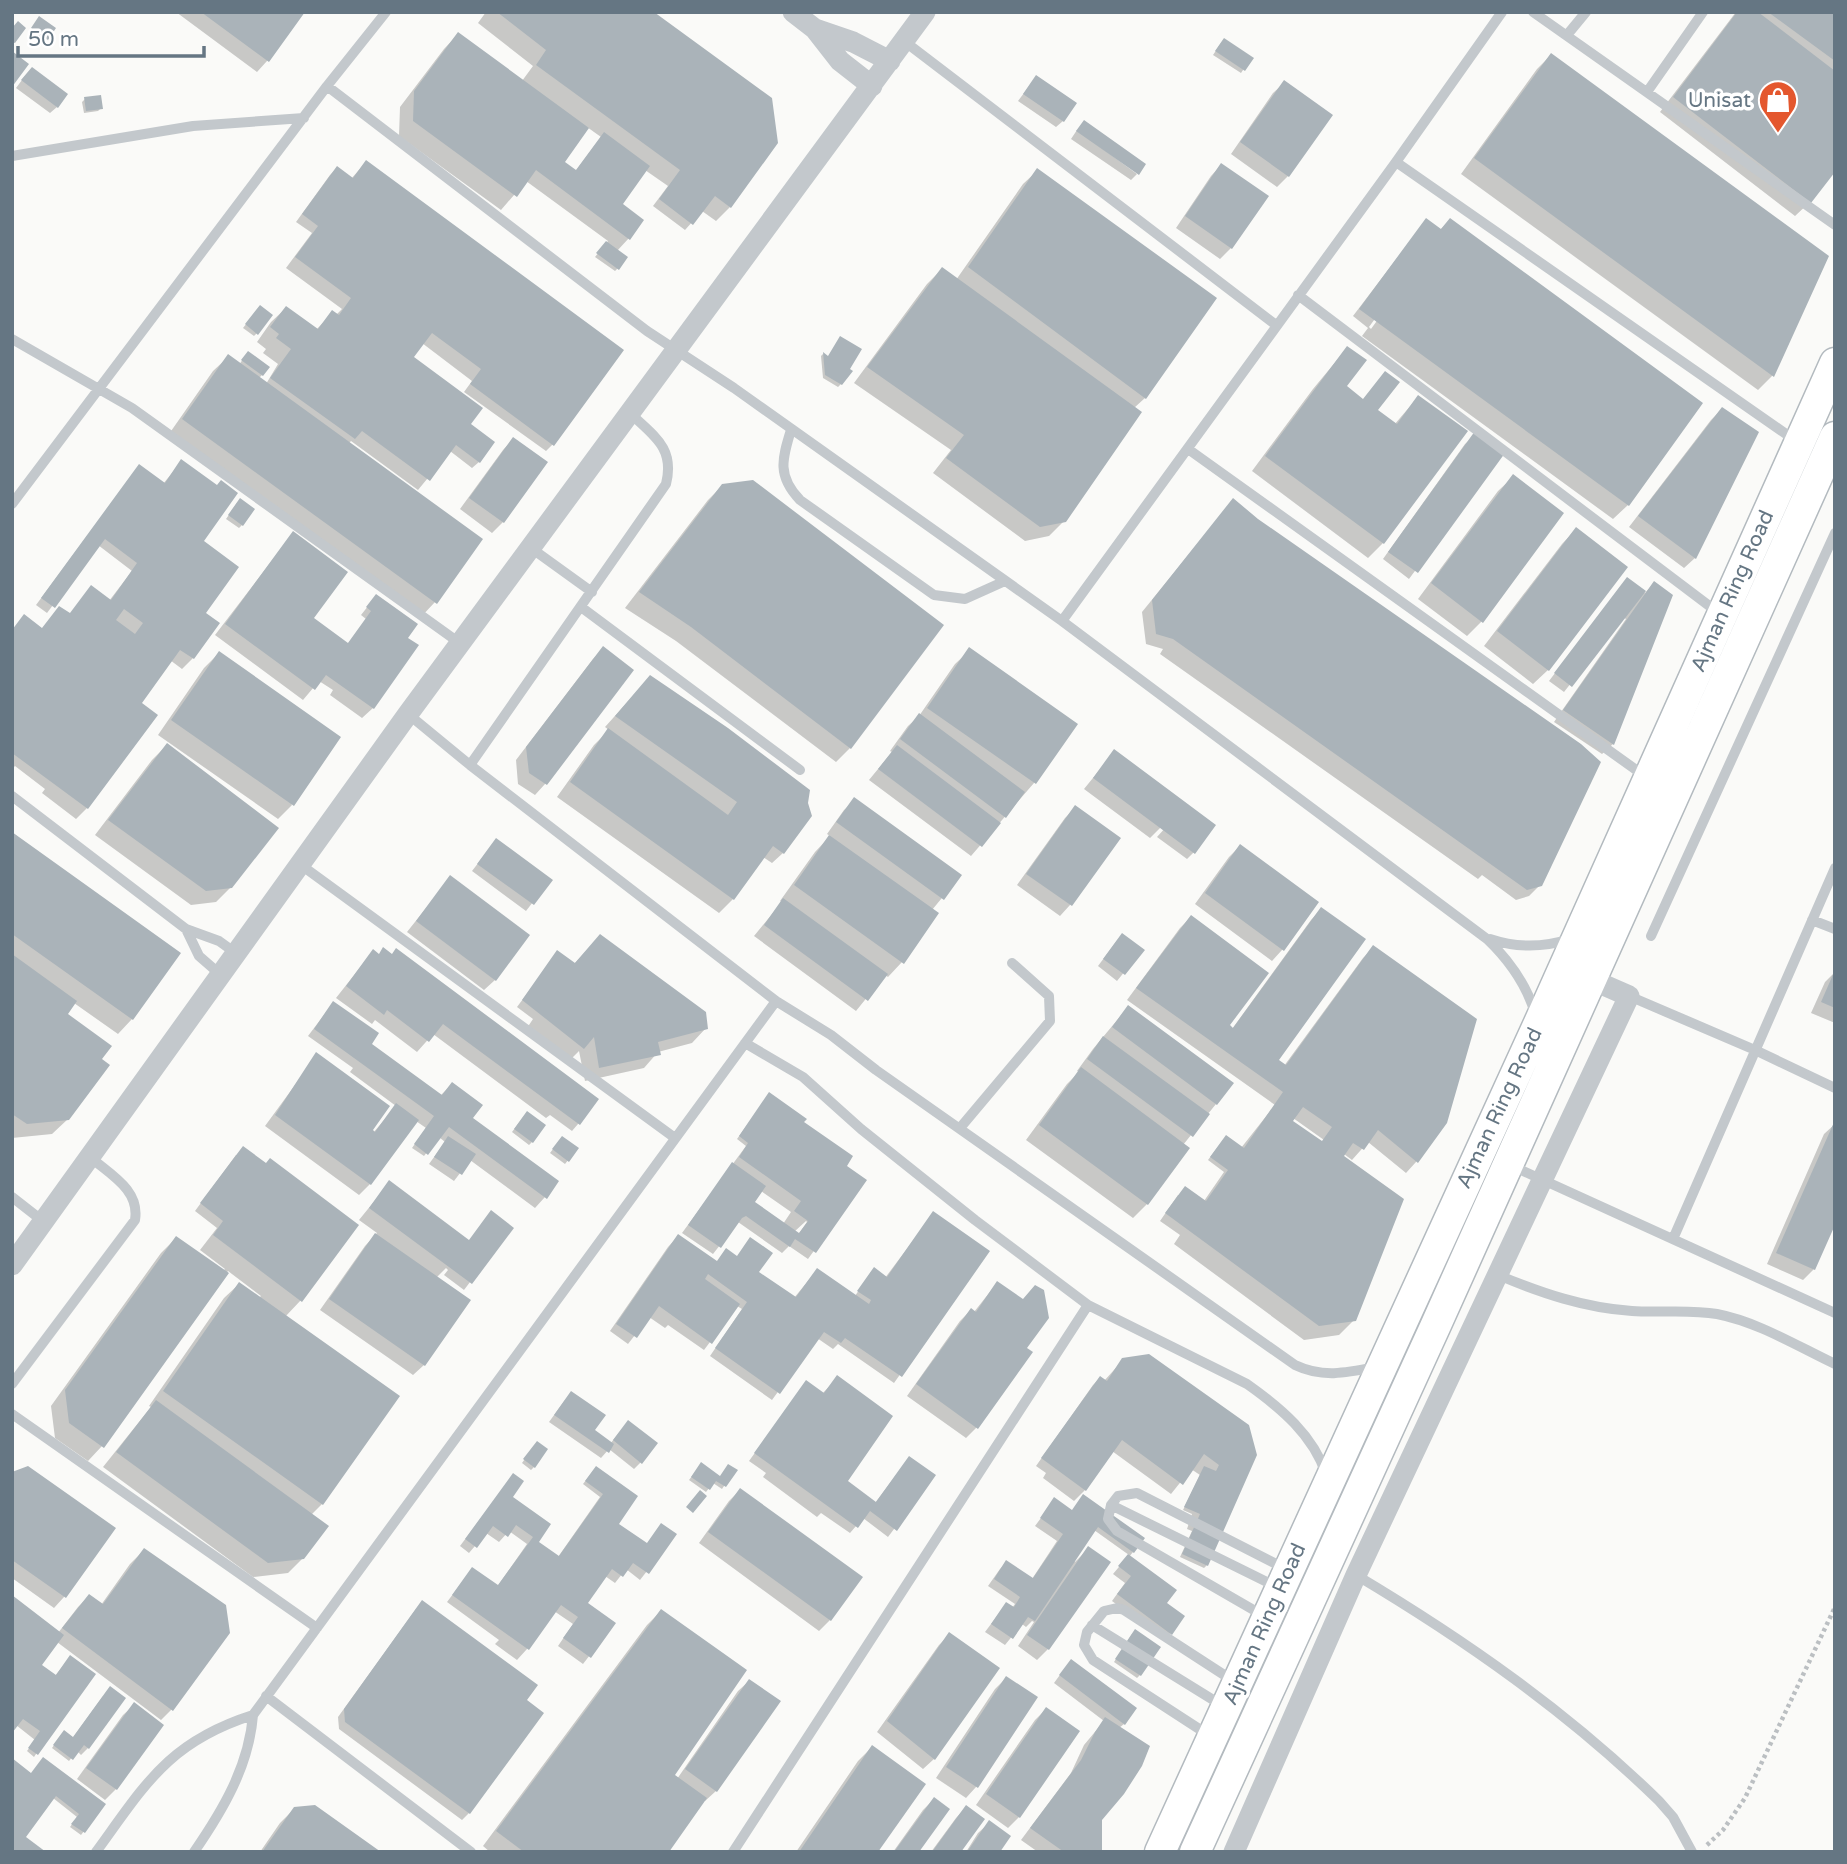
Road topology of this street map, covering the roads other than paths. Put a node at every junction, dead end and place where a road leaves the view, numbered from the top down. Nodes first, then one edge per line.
1 (386, 12) edge
2 (793, 12) edge
3 (925, 12) edge
4 (1502, 12) edge
5 (1533, 12) edge
6 (1586, 12) edge
7 (1703, 12) edge
8 (815, 29) junction
9 (1567, 35) junction
10 (904, 41) junction
11 (890, 61) junction
12 (327, 86) junction
13 (872, 86) junction
14 (1647, 92) junction
15 (304, 118) junction
16 (12, 156) edge
17 (1396, 162) junction
18 (1835, 225) edge
19 (1298, 295) junction
20 (1276, 325) junction
21 (12, 339) edge
22 (678, 350) junction
23 (1835, 363) edge
24 (100, 389) junction
25 (631, 414) junction
26 (791, 430) junction
27 (1835, 437) edge
28 (1799, 443) junction
29 (1188, 449) junction
30 (12, 504) edge
31 (1835, 533) edge
32 (531, 548) junction
33 (1005, 581) junction
34 (592, 592) junction
35 (581, 607) junction
36 (1721, 615) junction
37 (1062, 621) junction
38 (461, 644) junction
39 (408, 714) junction
40 (470, 765) junction
41 (800, 770) dead end
42 (1647, 778) junction
43 (12, 796) edge
44 (301, 865) junction
45 (1835, 868) edge
46 (1812, 920) junction
47 (186, 929) junction
48 (1835, 929) edge
49 (1576, 936) junction
50 (1651, 936) dead end
51 (1487, 939) junction
52 (237, 954) junction
53 (1012, 963) dead end
54 (222, 976) junction
55 (1590, 979) junction
56 (1629, 996) junction
57 (776, 1001) junction
58 (1539, 1023) junction
59 (745, 1043) junction
60 (1755, 1050) junction
61 (1835, 1088) edge
62 (960, 1128) junction
63 (676, 1138) junction
64 (90, 1157) junction
65 (1508, 1164) junction
66 (1544, 1180) junction
67 (12, 1197) edge
68 (44, 1222) junction
69 (1673, 1239) junction
70 (12, 1265) edge
71 (1499, 1275) junction
72 (1088, 1305) junction
73 (1835, 1313) edge
74 (1835, 1364) edge
75 (1381, 1366) junction
76 (12, 1384) edge
77 (12, 1414) edge
78 (1329, 1481) junction
79 (1111, 1505) junction
80 (1356, 1574) junction
81 (1284, 1579) junction
82 (1267, 1618) junction
83 (1092, 1625) junction
84 (317, 1628) junction
85 (1231, 1695) junction
86 (267, 1696) junction
87 (253, 1715) junction
88 (1212, 1737) junction
89 (96, 1852) edge
90 (194, 1852) edge
91 (471, 1852) edge
92 (733, 1852) edge
93 (1160, 1852) edge
94 (1195, 1852) edge
95 (1234, 1852) edge
96 (1692, 1852) edge

1 - 12 lane
2 - 8 street
3 - 10 street
4 - 17 lane
5 - 9 lane
6 - 9 lane
7 - 14 lane
8 - 11 street
8 - 13 street
9 - 14 lane
10 - 11 street
10 - 20 lane
11 - 13 street
12 - 15 lane
12 - 22 lane
13 - 22 street
14 - 18 lane
15 - 16 lane
15 - 24 lane
17 - 19 lane
17 - 28 lane
19 - 20 lane
19 - 36 lane
20 - 29 lane
21 - 24 lane
22 - 25 street
22 - 26 lane
23 - 28 main road, Ajman Ring Road
24 - 30 lane
24 - 38 lane
25 - 32 street
25 - 34 lane
26 - 33 lane
26 - 33 lane
27 - 55 main road, Ajman Ring Road
28 - 36 main road, Ajman Ring Road
29 - 37 lane
29 - 42 lane
31 - 50 lane
32 - 34 lane
32 - 38 street
33 - 37 lane
34 - 35 lane
35 - 40 lane
35 - 41 lane
36 - 42 main road, Ajman Ring Road
37 - 51 lane
38 - 39 street
39 - 40 lane
39 - 44 street
40 - 57 lane
42 - 49 main road, Ajman Ring Road
43 - 47 lane
44 - 52 street
44 - 63 lane
45 - 46 lane
46 - 48 lane
46 - 60 lane
47 - 52 lane
47 - 54 lane
49 - 51 lane
49 - 58 main road, Ajman Ring Road
51 - 58 lane
52 - 54 street
53 - 62 lane
54 - 64 street
55 - 56 street
55 - 65 main road, Ajman Ring Road
56 - 60 lane
56 - 66 street
57 - 59 lane
57 - 62 lane
58 - 75 main road, Ajman Ring Road
59 - 63 lane
59 - 72 lane
60 - 61 lane
60 - 69 lane
62 - 75 lane
63 - 84 lane
64 - 68 street
64 - 76 lane
65 - 66 lane
65 - 94 main road, Ajman Ring Road
66 - 69 lane
66 - 71 street
67 - 68 lane
68 - 70 street
69 - 73 lane
71 - 74 lane
71 - 80 street
72 - 78 lane
72 - 92 lane
75 - 78 main road, Ajman Ring Road
77 - 84 lane
78 - 81 main road, Ajman Ring Road
79 - 81 lane
79 - 81 lane
79 - 82 lane
80 - 95 street
80 - 96 lane
81 - 82 main road, Ajman Ring Road
82 - 85 main road, Ajman Ring Road
83 - 85 lane
83 - 85 lane
83 - 88 lane
84 - 86 lane
85 - 88 main road, Ajman Ring Road
86 - 87 lane
86 - 91 lane
87 - 89 lane
87 - 90 lane
88 - 93 main road, Ajman Ring Road

